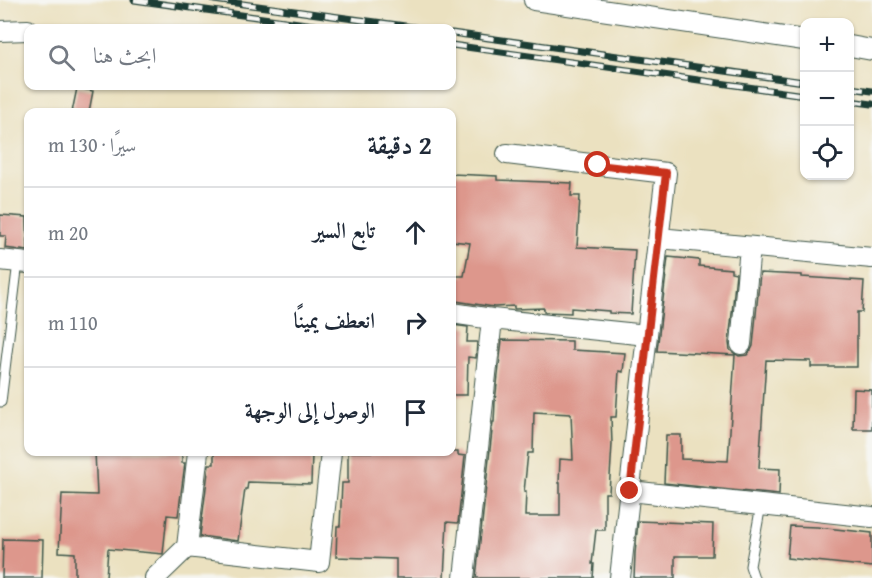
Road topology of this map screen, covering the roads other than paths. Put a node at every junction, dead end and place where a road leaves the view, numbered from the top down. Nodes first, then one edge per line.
1 (534, 0) edge
2 (24, 30) edge
3 (0, 31) edge
4 (800, 39) edge
5 (854, 47) edge
6 (872, 50) edge
7 (507, 154) dead end
8 (659, 238) junction
9 (750, 247) junction
10 (872, 258) edge
11 (15, 261) edge
12 (456, 314) edge
13 (492, 319) junction
14 (647, 335) junction
15 (741, 344) dead end
16 (1, 402) edge
17 (198, 456) edge
18 (331, 456) edge
19 (630, 491) junction
20 (761, 505) junction
21 (872, 517) edge
22 (187, 547) junction
23 (155, 578) edge
24 (464, 578) edge
25 (620, 578) edge
26 (754, 578) edge

1 - 4 street
2 - 3 street
5 - 6 street
7 - 8 street
8 - 9 street
8 - 14 street
9 - 10 street
9 - 15 street
11 - 16 lane
12 - 13 street
13 - 14 street
13 - 24 street
14 - 19 street
17 - 22 street
18 - 22 street
19 - 20 street
19 - 25 street
20 - 21 street
20 - 26 lane
22 - 23 street

